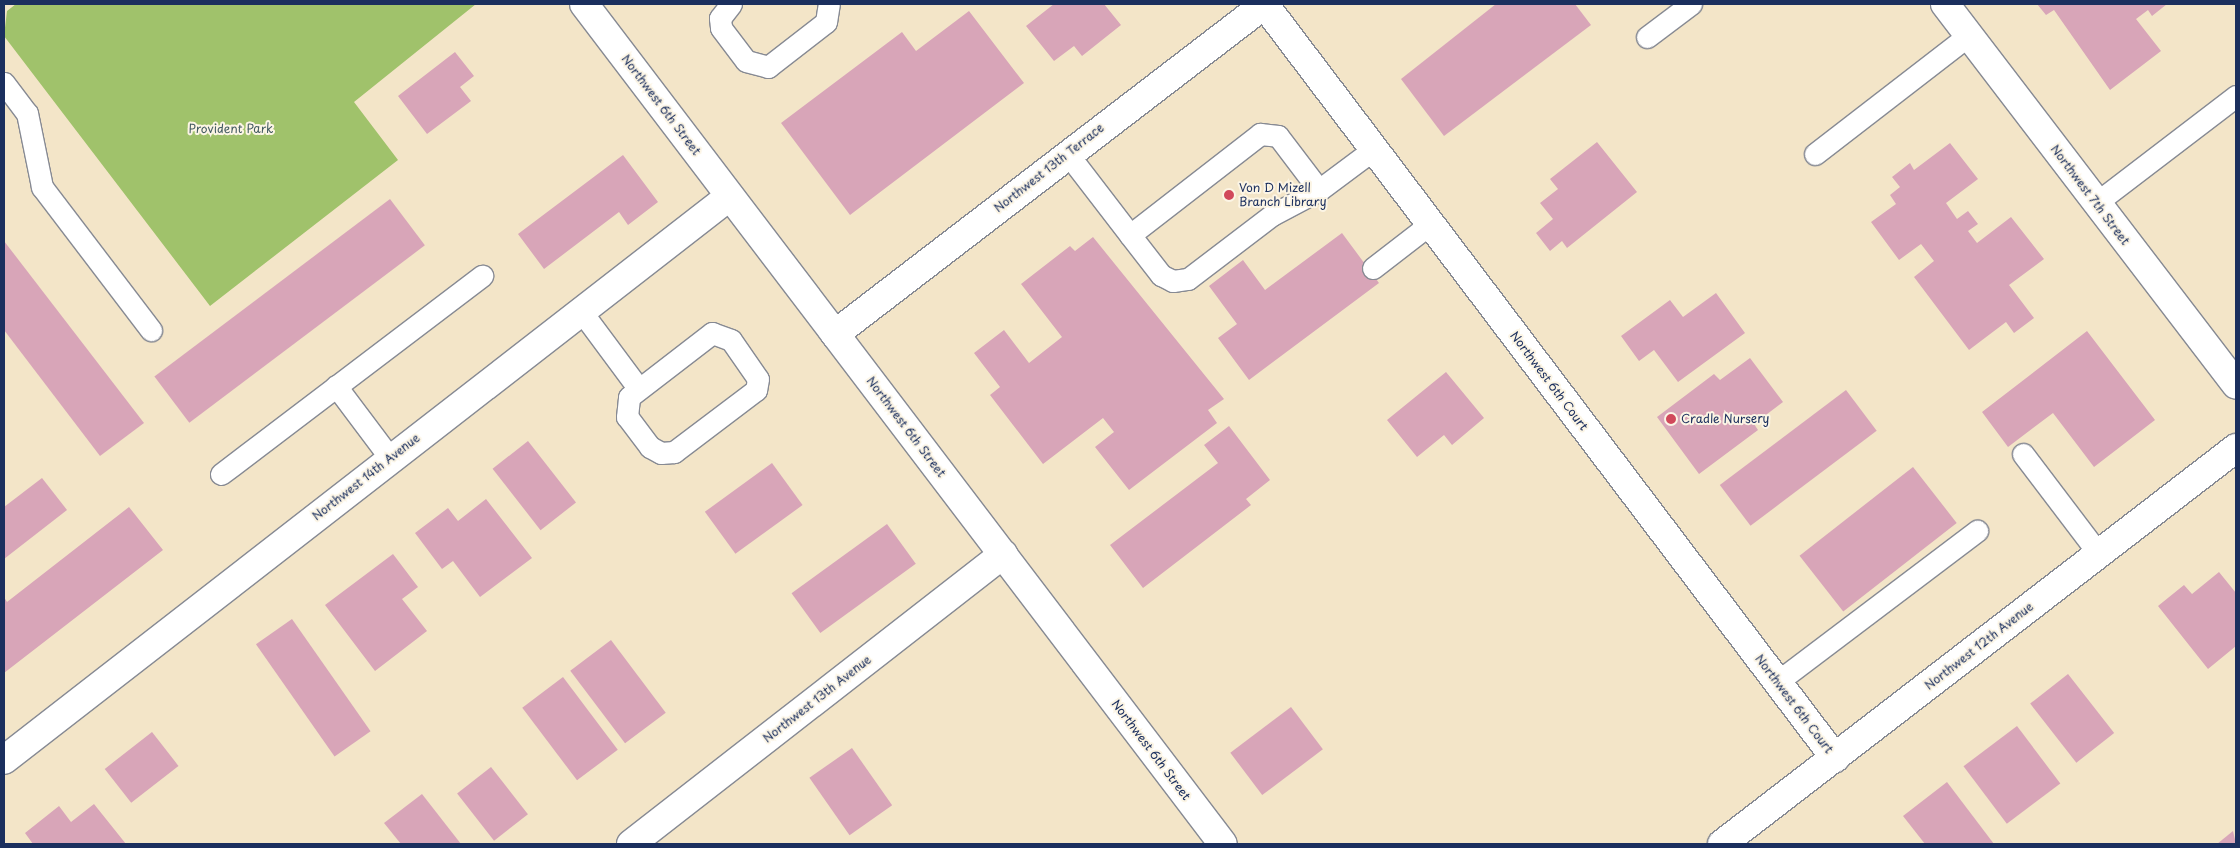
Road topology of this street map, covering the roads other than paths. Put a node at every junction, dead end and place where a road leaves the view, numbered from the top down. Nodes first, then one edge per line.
1 (731, 4) edge
2 (829, 4) edge
3 (1264, 4) edge
4 (1691, 4) edge
5 (1945, 4) edge
6 (588, 5) edge
7 (1969, 35) junction
8 (1647, 36) dead end
9 (4, 83) edge
10 (2236, 96) edge
11 (1374, 149) junction
12 (1067, 153) junction
13 (1815, 154) dead end
14 (1318, 190) junction
15 (730, 196) junction
16 (2096, 203) junction
17 (1430, 224) junction
18 (1130, 234) junction
19 (1373, 268) dead end
20 (482, 276) dead end
21 (581, 311) junction
22 (151, 330) dead end
23 (835, 334) junction
24 (2236, 385) edge
25 (336, 386) junction
26 (639, 389) junction
27 (2236, 448) edge
28 (2023, 454) dead end
29 (390, 458) junction
30 (220, 474) dead end
31 (1977, 531) dead end
32 (1003, 554) junction
33 (2099, 554) junction
34 (1777, 682) junction
35 (1835, 758) junction
36 (4, 760) edge
37 (631, 844) edge
38 (1223, 844) edge
39 (1722, 844) edge

1 - 2 lane
3 - 11 street, Northwest 6th Court
3 - 12 street, Northwest 13th Terrace
4 - 8 lane
5 - 7 street, Northwest 7th Street
6 - 15 street, Northwest 6th Street
7 - 13 lane
7 - 16 street, Northwest 7th Street
9 - 22 lane
10 - 16 lane
11 - 14 lane
11 - 17 street, Northwest 6th Court
12 - 18 lane
12 - 23 street, Northwest 13th Terrace
14 - 18 lane
14 - 18 lane
15 - 21 street, Northwest 14th Avenue
15 - 23 street, Northwest 6th Street
16 - 24 street, Northwest 7th Street
17 - 19 lane
17 - 34 street, Northwest 6th Court
20 - 25 lane
21 - 26 lane
21 - 29 street, Northwest 14th Avenue
23 - 32 street, Northwest 6th Street
25 - 29 lane
25 - 30 lane
26 - 26 lane
27 - 33 street, Northwest 12th Avenue
28 - 33 lane
29 - 36 street, Northwest 14th Avenue
31 - 34 lane
32 - 37 street, Northwest 13th Avenue
32 - 38 street, Northwest 6th Street
33 - 35 street, Northwest 12th Avenue
34 - 35 street, Northwest 6th Court
35 - 39 street, Northwest 12th Avenue

